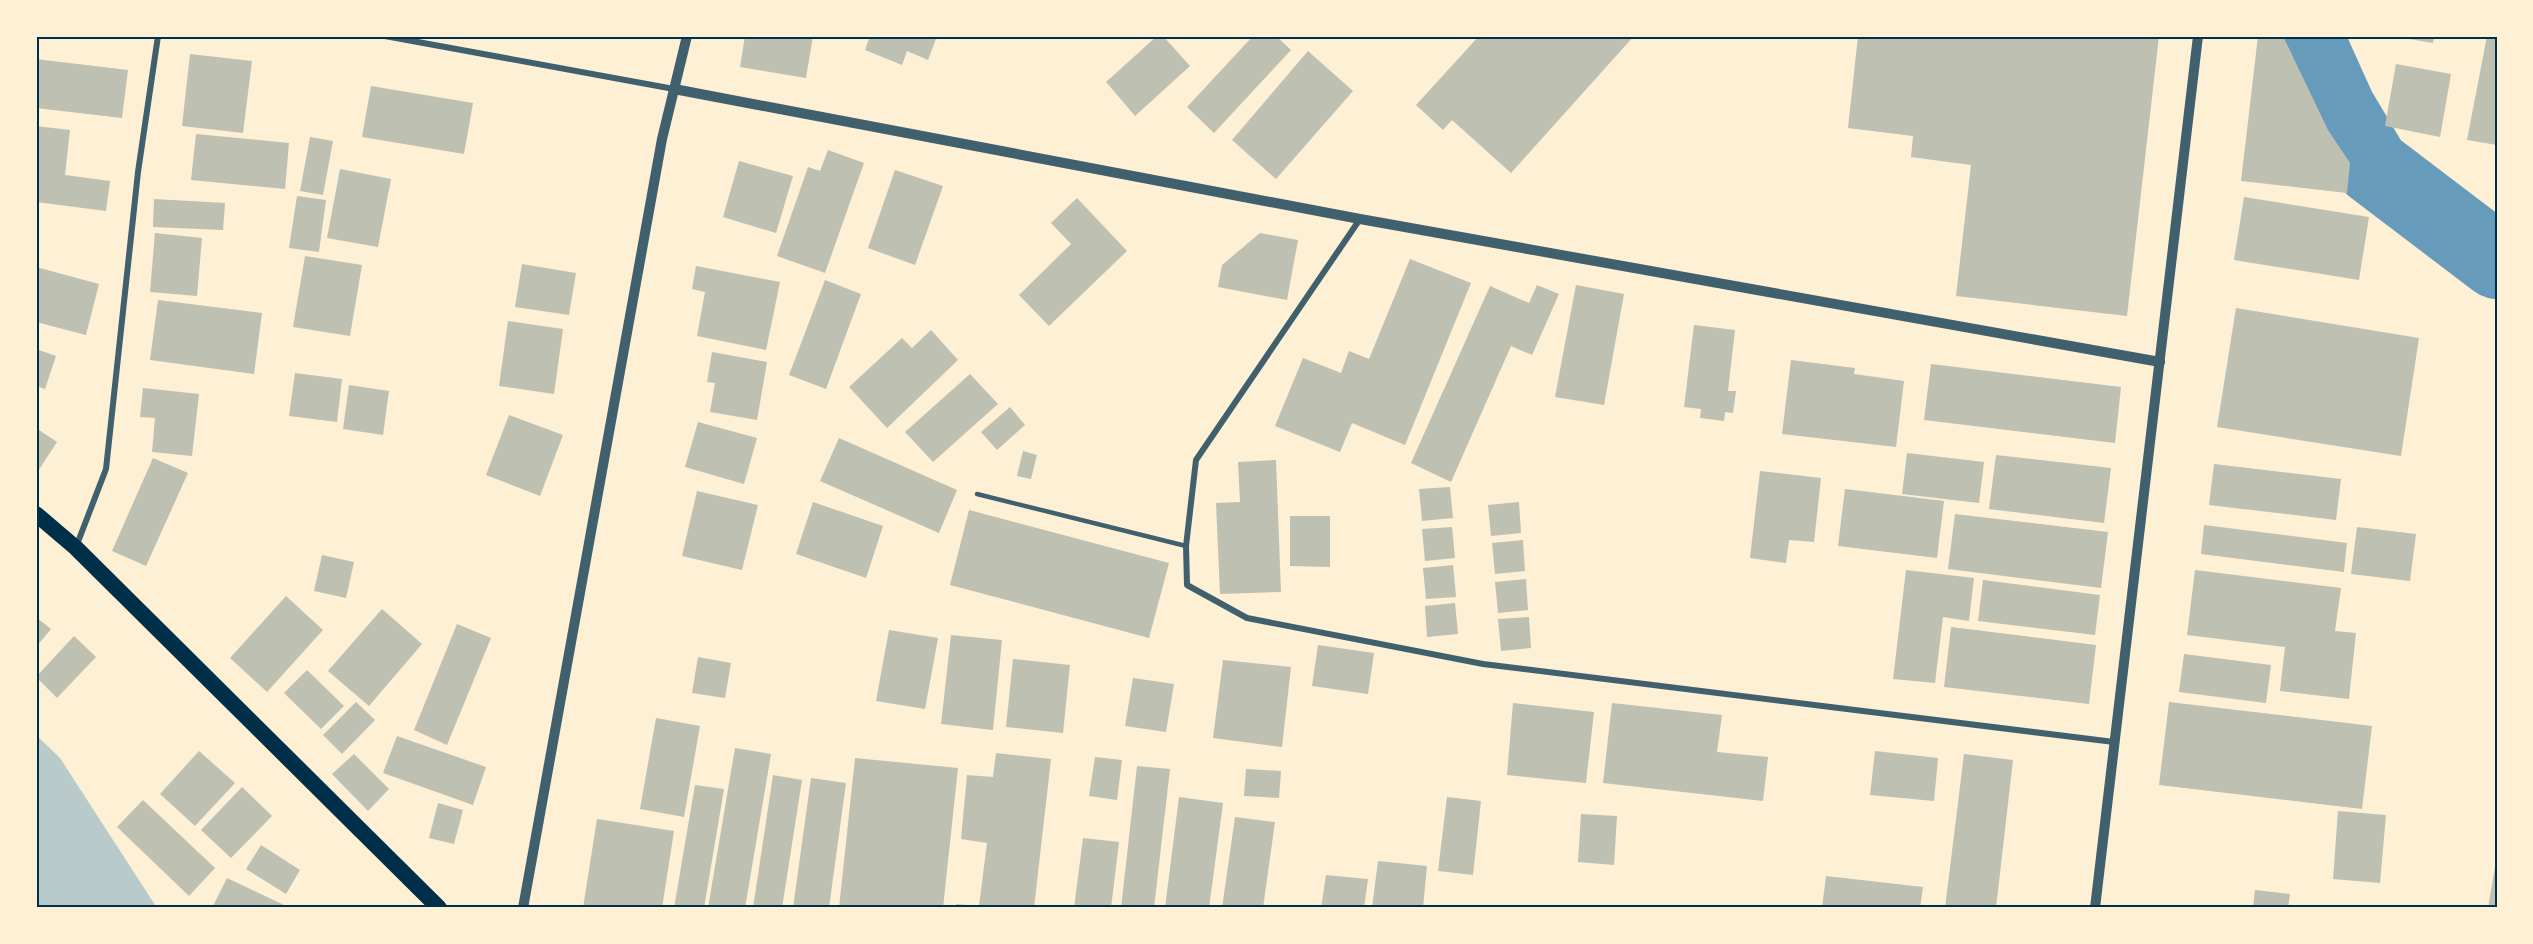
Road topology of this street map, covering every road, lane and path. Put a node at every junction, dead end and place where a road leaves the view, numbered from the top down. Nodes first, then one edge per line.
1 (158, 36) edge
2 (385, 36) edge
3 (687, 36) edge
4 (2198, 36) edge
5 (674, 89) junction
6 (1360, 219) junction
7 (2160, 362) junction
8 (977, 494) dead end
9 (36, 514) edge
10 (1186, 546) junction
11 (76, 548) junction
12 (2114, 742) junction
13 (439, 908) edge
14 (523, 908) edge
15 (2095, 908) edge

1 - 11 street
2 - 5 street
3 - 5 street
4 - 7 street
5 - 6 street
5 - 14 street
6 - 7 street
6 - 10 street
7 - 12 street
8 - 10 lane
9 - 11 highway
10 - 12 street
11 - 13 highway
12 - 15 street

